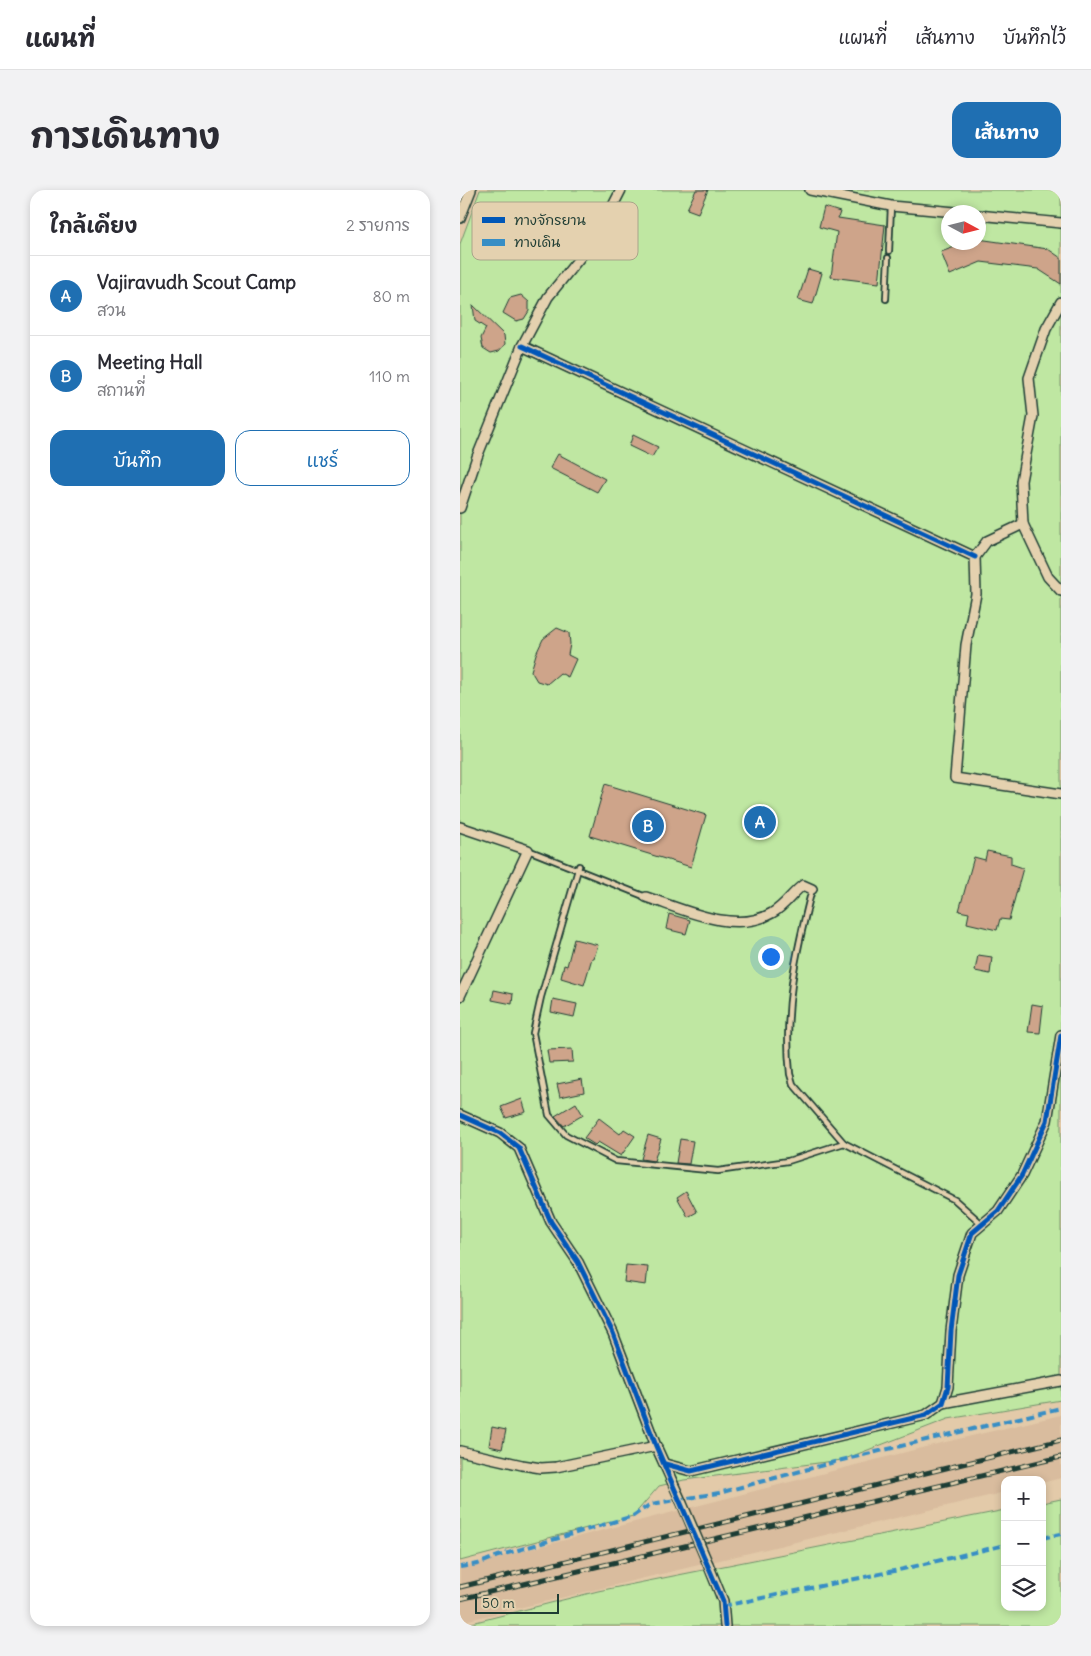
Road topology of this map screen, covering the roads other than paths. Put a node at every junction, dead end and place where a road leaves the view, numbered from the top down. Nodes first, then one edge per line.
1 (471, 190) edge
2 (621, 190) edge
3 (810, 190) edge
4 (615, 202) edge
5 (891, 206) junction
6 (941, 211) edge
7 (986, 216) edge
8 (460, 218) edge
9 (1061, 223) edge
10 (889, 251) dead end
11 (888, 258) dead end
12 (578, 260) edge
13 (886, 298) dead end
14 (1061, 302) edge
15 (522, 346) junction
16 (460, 508) edge
17 (1023, 524) junction
18 (974, 557) junction
19 (1061, 592) edge
20 (1061, 794) edge
21 (460, 827) edge
22 (528, 850) junction
23 (579, 867) junction
24 (812, 889) joint
25 (646, 897) joint
26 (460, 996) edge
27 (1061, 1035) edge
28 (460, 1115) edge
29 (844, 1143) junction
30 (982, 1224) junction
31 (1061, 1381) edge
32 (942, 1404) junction
33 (656, 1446) junction
34 (460, 1451) edge
35 (665, 1464) junction
36 (725, 1626) edge

1 - 8 street
2 - 4 street
3 - 5 street
5 - 6 street
5 - 10 lane
7 - 9 street
11 - 13 lane
12 - 15 street
14 - 17 street
15 - 16 street
15 - 18 street
17 - 18 street
17 - 19 street
18 - 20 street
21 - 22 street
22 - 23 lane
22 - 26 street
23 - 25 lane
23 - 29 lane
24 - 25 street
24 - 29 lane
27 - 30 street
28 - 33 street
29 - 30 lane
30 - 32 street
31 - 32 street
32 - 35 street
33 - 34 street
33 - 35 street
35 - 36 street, bridge

